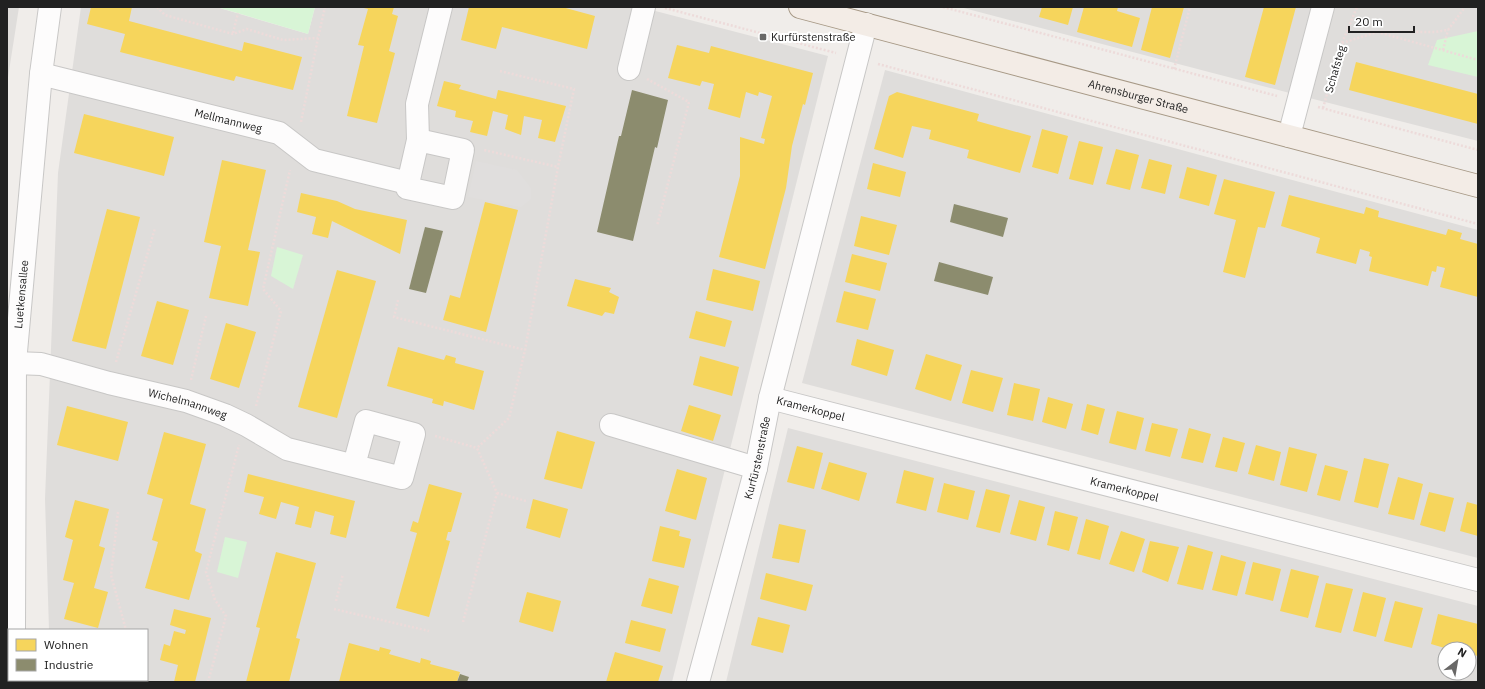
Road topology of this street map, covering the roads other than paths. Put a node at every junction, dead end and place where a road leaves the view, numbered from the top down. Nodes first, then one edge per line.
1 (50, 7) edge
2 (441, 7) edge
3 (644, 7) edge
4 (800, 7) edge
5 (1323, 7) edge
6 (866, 24) junction
7 (629, 69) road end
8 (41, 74) junction
9 (1289, 136) junction
10 (418, 140) junction
11 (408, 183) junction
12 (1478, 186) edge
13 (15, 363) junction
14 (770, 398) junction
15 (610, 425) dead end
16 (354, 465) junction
17 (756, 468) junction
18 (1478, 580) edge
19 (14, 629) edge
20 (698, 682) edge

1 - 8 street, Luetkensallee
2 - 10 street
3 - 7 street
4 - 6 main road, Ahrensburger Straße
5 - 9 street
6 - 9 main road, Ahrensburger Straße
6 - 14 street, Kurfürstenstraße
8 - 11 street, Mellmannweg
8 - 13 street, Luetkensallee
9 - 12 main road, Ahrensburger Straße
10 - 11 street
10 - 11 street, Mellmannweg
13 - 16 street, Wichelmannweg
13 - 19 street, Luetkensallee
14 - 17 street, Kurfürstenstraße
14 - 18 street, Kramerkoppel
15 - 17 street
16 - 16 street, Wichelmannweg
17 - 20 street, Kurfürstenstraße

